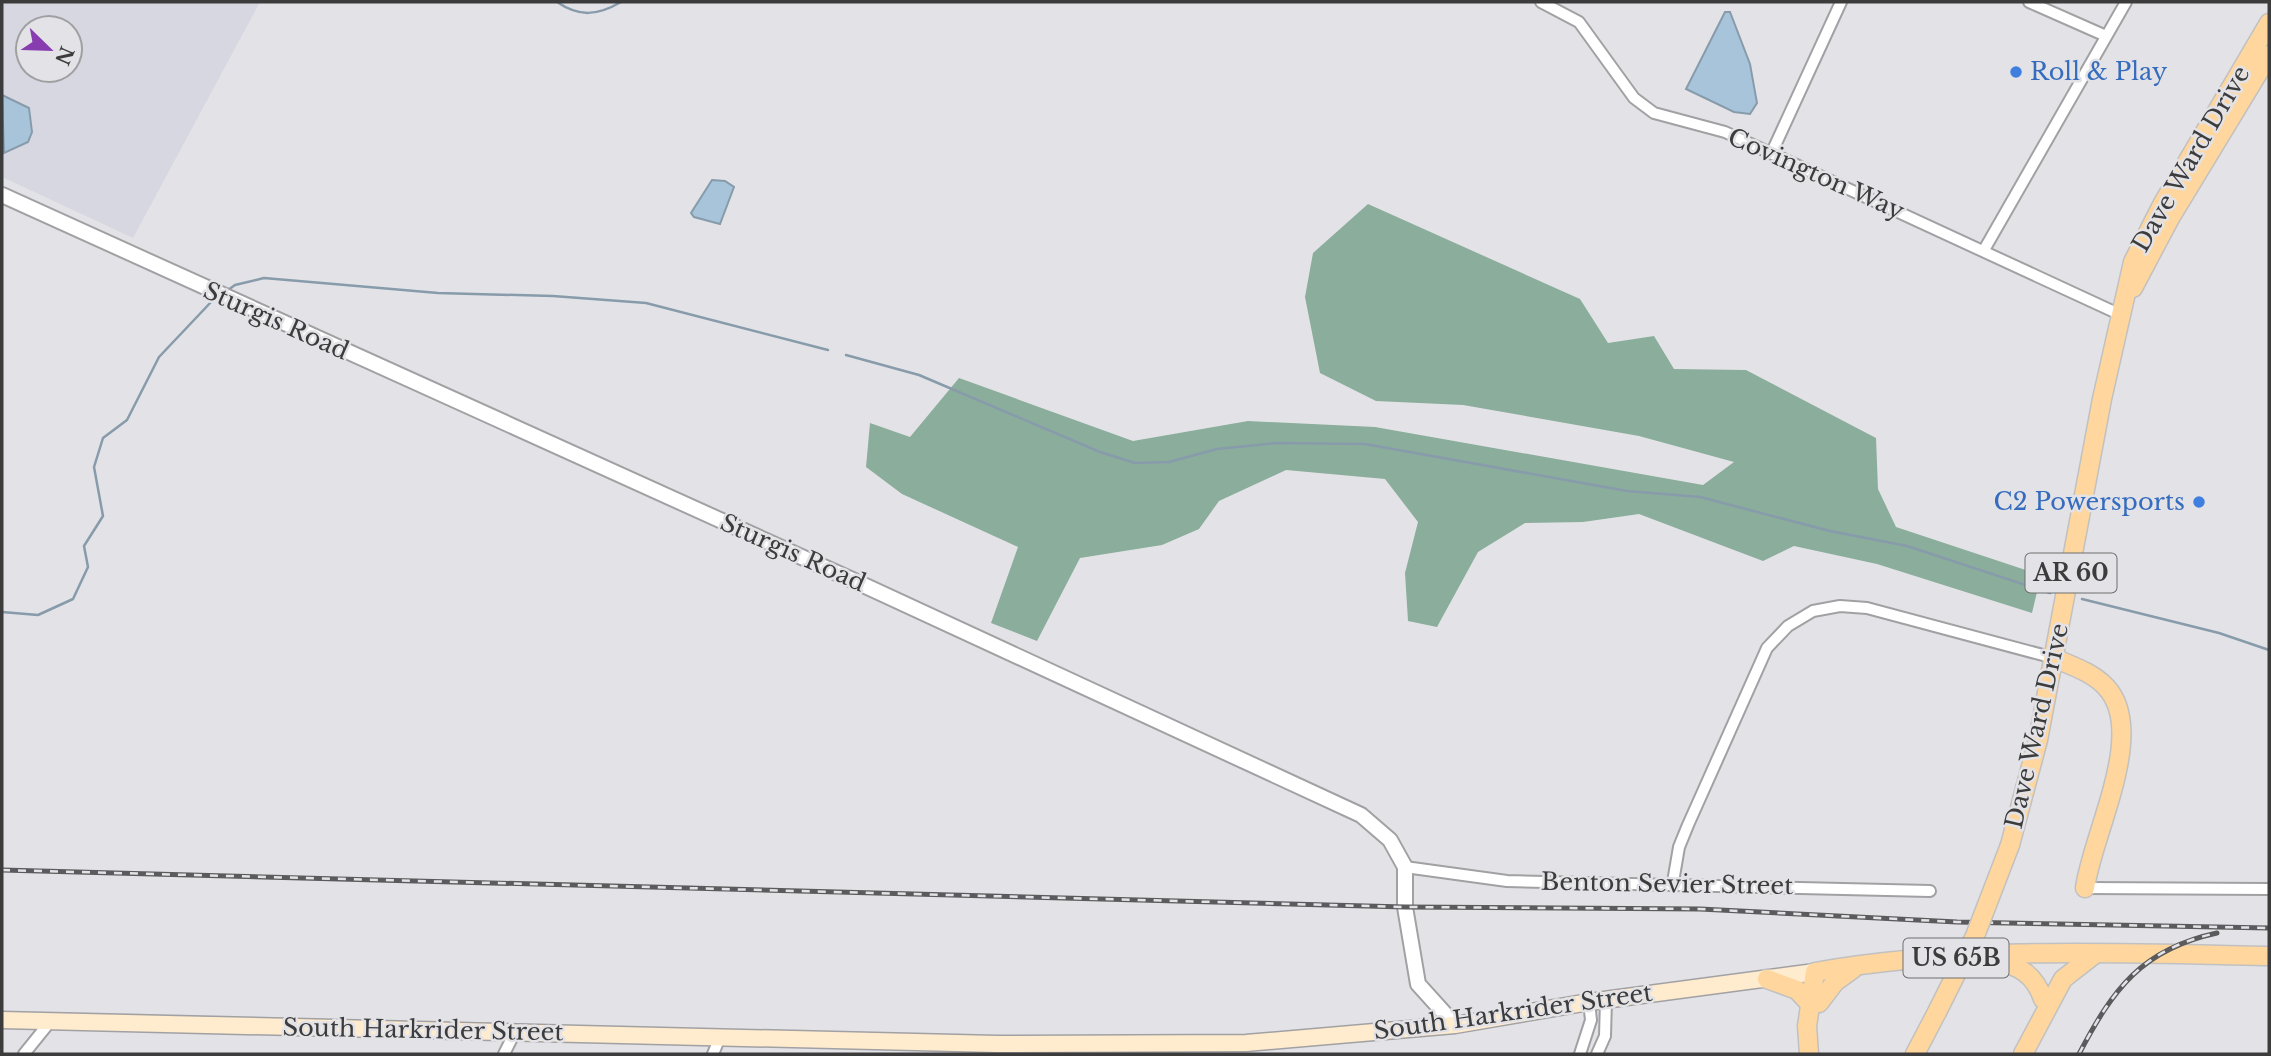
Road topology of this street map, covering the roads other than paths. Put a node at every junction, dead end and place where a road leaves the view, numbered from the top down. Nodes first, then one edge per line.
1 (1541, 2) edge
2 (1841, 2) edge
3 (2029, 2) edge
4 (2126, 2) edge
5 (2269, 23) edge
6 (2106, 36) junction
7 (2269, 55) edge
8 (1772, 152) junction
9 (2, 195) edge
10 (1983, 250) junction
11 (2123, 307) junction
12 (2054, 658) junction
13 (1405, 867) junction
14 (1673, 882) junction
15 (2085, 888) joint
16 (2269, 889) edge
17 (1930, 891) dead end
18 (2063, 953) junction
19 (2098, 953) junction
20 (1985, 956) junction
21 (2269, 956) edge
22 (1857, 966) junction
23 (1819, 972) junction
24 (1767, 979) junction
25 (2047, 998) junction
26 (1606, 1000) junction
27 (1589, 1002) junction
28 (1815, 1003) junction
29 (2, 1020) edge
30 (49, 1023) junction
31 (1455, 1025) junction
32 (1928, 1030) junction
33 (514, 1032) junction
34 (720, 1037) junction
35 (997, 1049) edge
36 (24, 1054) edge
37 (505, 1054) edge
38 (713, 1054) edge
39 (1580, 1054) edge
40 (1597, 1054) edge
41 (1809, 1054) edge
42 (1817, 1054) edge
43 (1908, 1054) edge
44 (1915, 1054) edge
45 (2013, 1054) edge
46 (2023, 1054) edge

1 - 8 street, Covington Way
2 - 8 street
3 - 6 street
4 - 6 street
5 - 11 main road, Dave Ward Drive / AR 60
6 - 10 street
7 - 11 main road, Dave Ward Drive / AR 60
8 - 10 street, Covington Way
9 - 13 street, Sturgis Road
10 - 11 street, Covington Way
11 - 12 main road, Dave Ward Drive / AR 60
12 - 14 street
12 - 15 main road
12 - 32 main road, Dave Ward Drive / AR 60, bridge
13 - 14 street, Benton Sevier Street
13 - 31 street
14 - 17 street, Benton Sevier Street
15 - 16 street
18 - 19 main road, South Harkrider Street / US 65B
18 - 20 main road, South Harkrider Street / US 65B
18 - 25 main road
19 - 21 main road, US 65B
19 - 25 main road
20 - 22 main road, South Harkrider Street / US 65B
20 - 25 main road
22 - 23 main road, South Harkrider Street / US 65B
22 - 28 main road
23 - 24 main road, South Harkrider Street
23 - 28 main road
24 - 26 main road, South Harkrider Street
24 - 28 main road
25 - 45 main road
25 - 46 main road
26 - 27 main road, South Harkrider Street
26 - 40 street
27 - 31 main road, South Harkrider Street
27 - 39 street
28 - 41 main road
28 - 42 main road
29 - 30 main road, South Harkrider Street
30 - 33 main road, South Harkrider Street
30 - 36 street
31 - 35 main road, South Harkrider Street
32 - 43 main road
32 - 44 main road, Dave Ward Drive / AR 60
33 - 34 main road, South Harkrider Street
33 - 37 street
34 - 35 main road, South Harkrider Street
34 - 38 street

